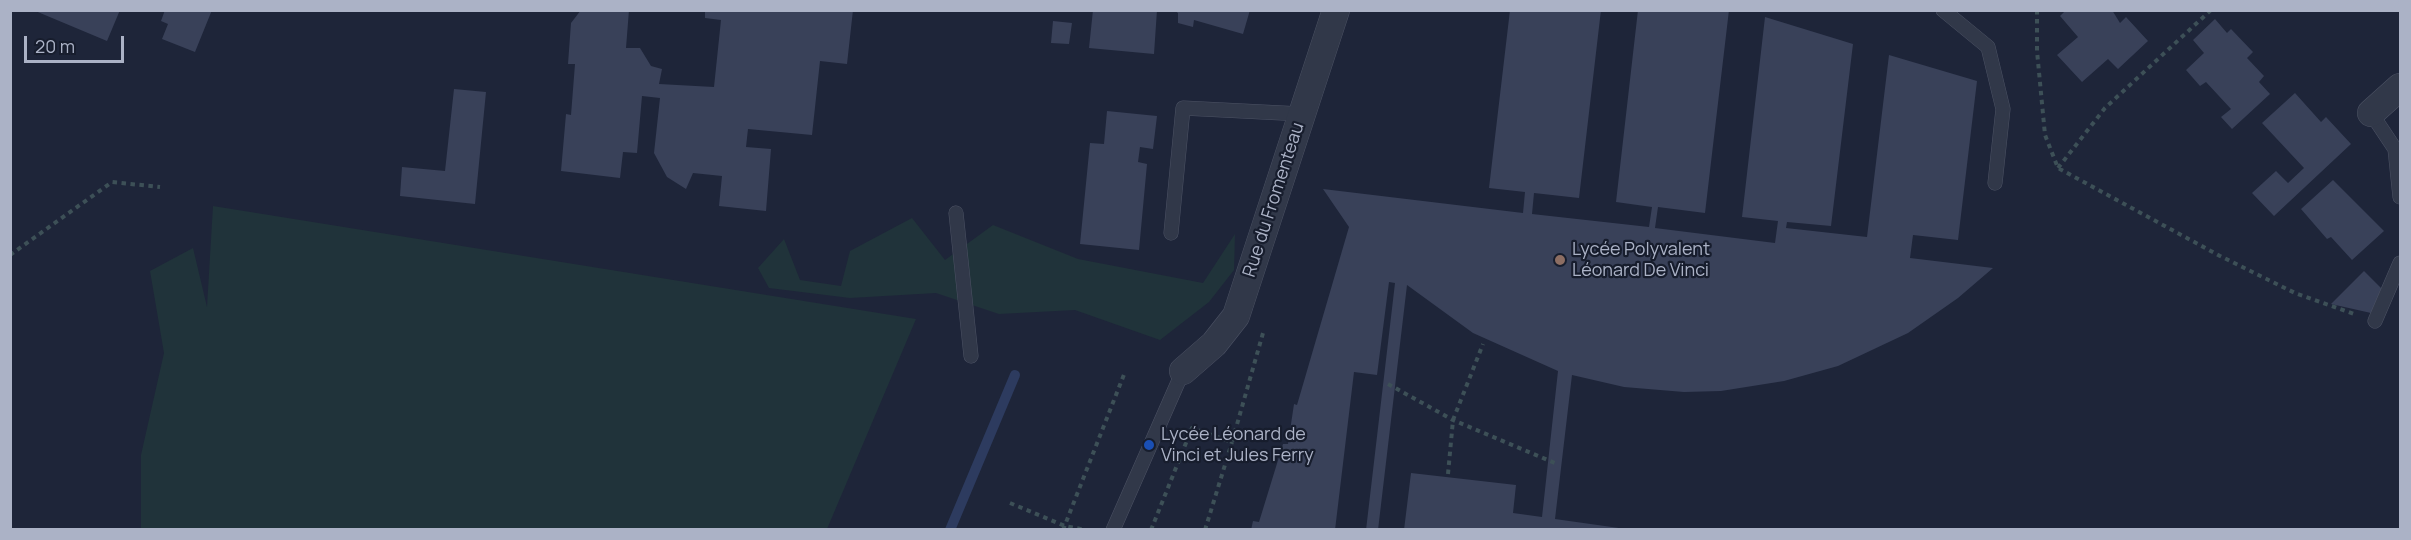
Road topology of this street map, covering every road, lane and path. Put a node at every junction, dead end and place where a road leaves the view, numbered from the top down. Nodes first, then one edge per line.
1 (1336, 10) edge
2 (1943, 10) edge
3 (2037, 10) edge
4 (2211, 10) edge
5 (2400, 87) edge
6 (2371, 113) joint
7 (1302, 114) junction
8 (2058, 168) junction
9 (1995, 183) dead end
10 (160, 187) dead end
11 (2400, 197) edge
12 (956, 213) dead end
13 (1171, 233) dead end
14 (10, 255) edge
15 (2400, 263) edge
16 (2375, 321) joint
17 (1483, 344) dead end
18 (971, 356) dead end
19 (1183, 371) joint
20 (1125, 372) dead end
21 (1388, 384) dead end
22 (1453, 420) junction
23 (1232, 442) dead end
24 (1555, 463) dead end
25 (1448, 474) dead end
26 (1010, 503) dead end
27 (1064, 528) edge
28 (1086, 530) edge
29 (1113, 530) edge
30 (1204, 530) edge

1 - 7 street, Rue du Fromenteau
2 - 9 lane
3 - 8 path
4 - 8 path
5 - 6 street
6 - 11 lane
7 - 13 lane
7 - 19 street, Rue du Fromenteau
8 - 16 path
10 - 14 path
12 - 18 lane
15 - 16 lane
17 - 22 path
19 - 29 lane
20 - 27 path
21 - 22 path
22 - 24 path
22 - 25 path
23 - 30 path
26 - 27 path
27 - 28 path

